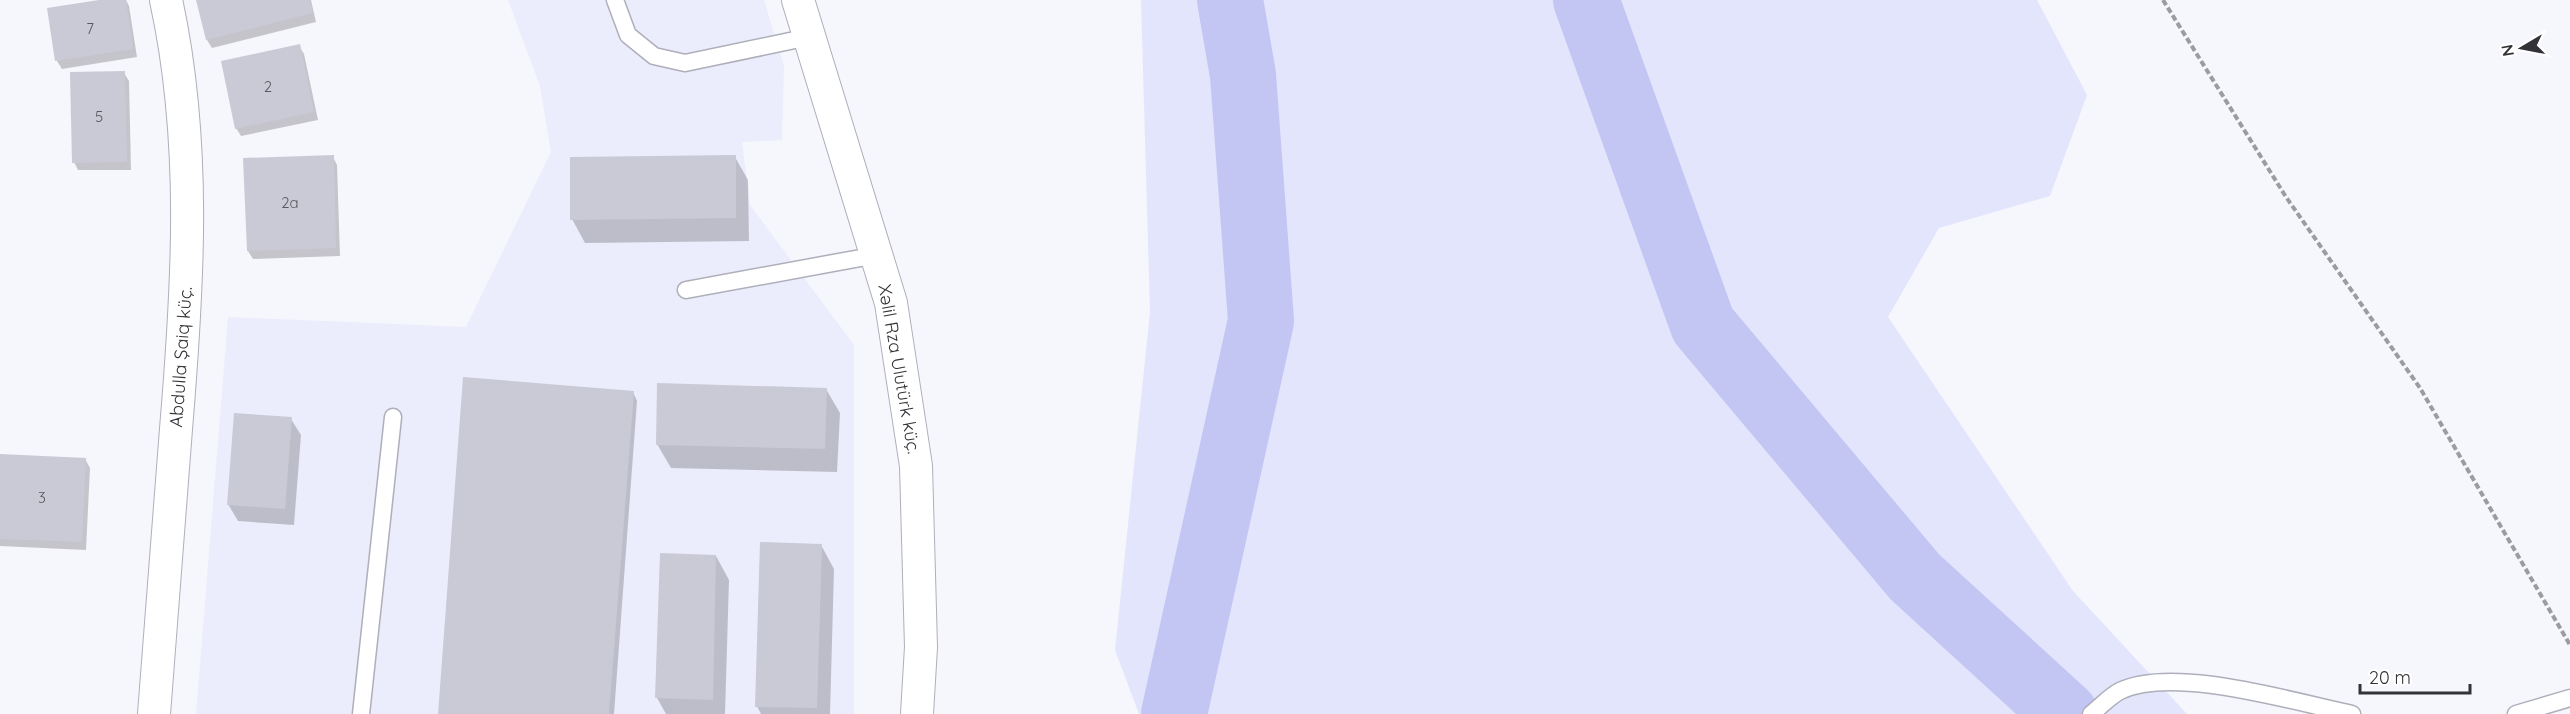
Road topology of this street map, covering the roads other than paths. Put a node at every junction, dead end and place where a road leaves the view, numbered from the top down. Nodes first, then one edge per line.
1 (166, 0) edge
2 (615, 0) edge
3 (798, 0) edge
4 (809, 37) junction
5 (876, 255) junction
6 (686, 290) dead end
7 (393, 417) dead end
8 (2570, 698) edge
9 (154, 714) edge
10 (361, 714) edge
11 (917, 714) edge
12 (2091, 714) edge
13 (2352, 714) edge
14 (2516, 714) edge

1 - 9 street, Abdulla Şaiq küç.
2 - 4 lane
3 - 4 street, Xəlil Rza Ulutürk küç.
4 - 5 street, Xəlil Rza Ulutürk küç.
5 - 6 lane
5 - 11 street, Xəlil Rza Ulutürk küç.
7 - 10 lane
8 - 14 lane
12 - 13 lane

